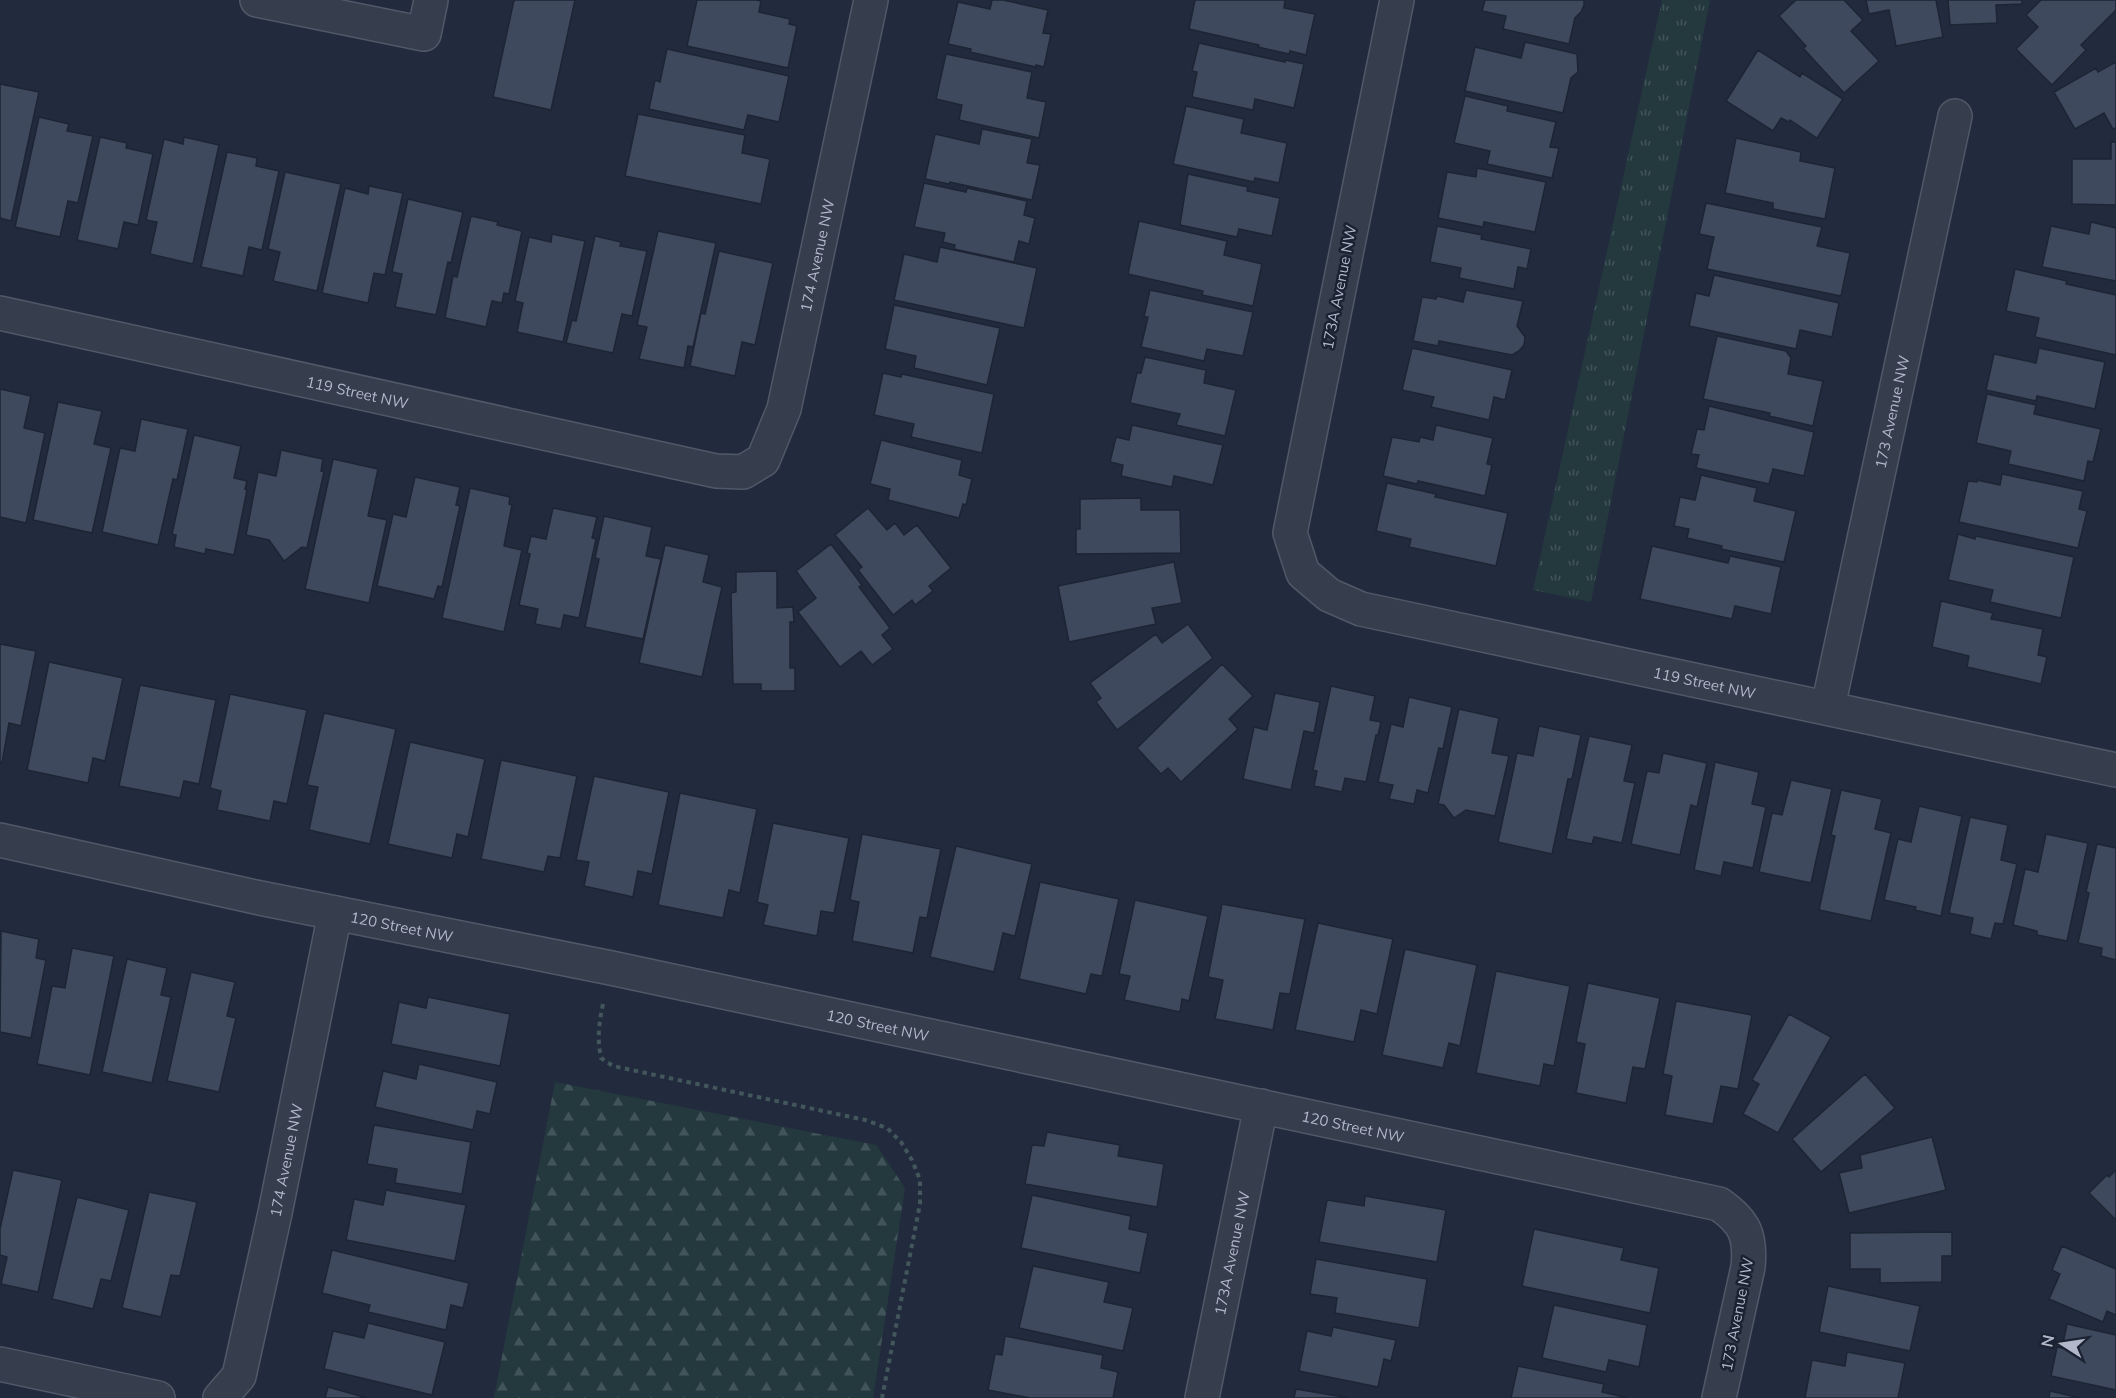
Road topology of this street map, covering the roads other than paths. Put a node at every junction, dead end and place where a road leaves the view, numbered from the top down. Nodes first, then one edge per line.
1 (256, 0) edge
2 (431, 0) edge
3 (871, 0) edge
4 (1397, 0) edge
5 (1955, 116) dead end
6 (0, 313) edge
7 (716, 471) joint
8 (1303, 573) joint
9 (1828, 707) junction
10 (2116, 770) edge
11 (0, 840) edge
12 (335, 913) junction
13 (1261, 1106) junction
14 (1744, 1230) joint
15 (0, 1364) edge
16 (158, 1398) edge
17 (220, 1398) edge
18 (1202, 1398) edge
19 (1719, 1398) edge

1 - 2 street
3 - 7 street, 174 Avenue NW
4 - 8 street, 173A Avenue NW
5 - 9 street, 173 Avenue NW
6 - 7 street, 119 Street NW
8 - 9 street, 119 Street NW
9 - 10 street, 119 Street NW
11 - 12 street, 120 Street NW
12 - 13 street, 120 Street NW
12 - 17 street, 174 Avenue NW
13 - 14 street, 120 Street NW
13 - 18 street, 173A Avenue NW
14 - 19 street, 173 Avenue NW
15 - 16 street

